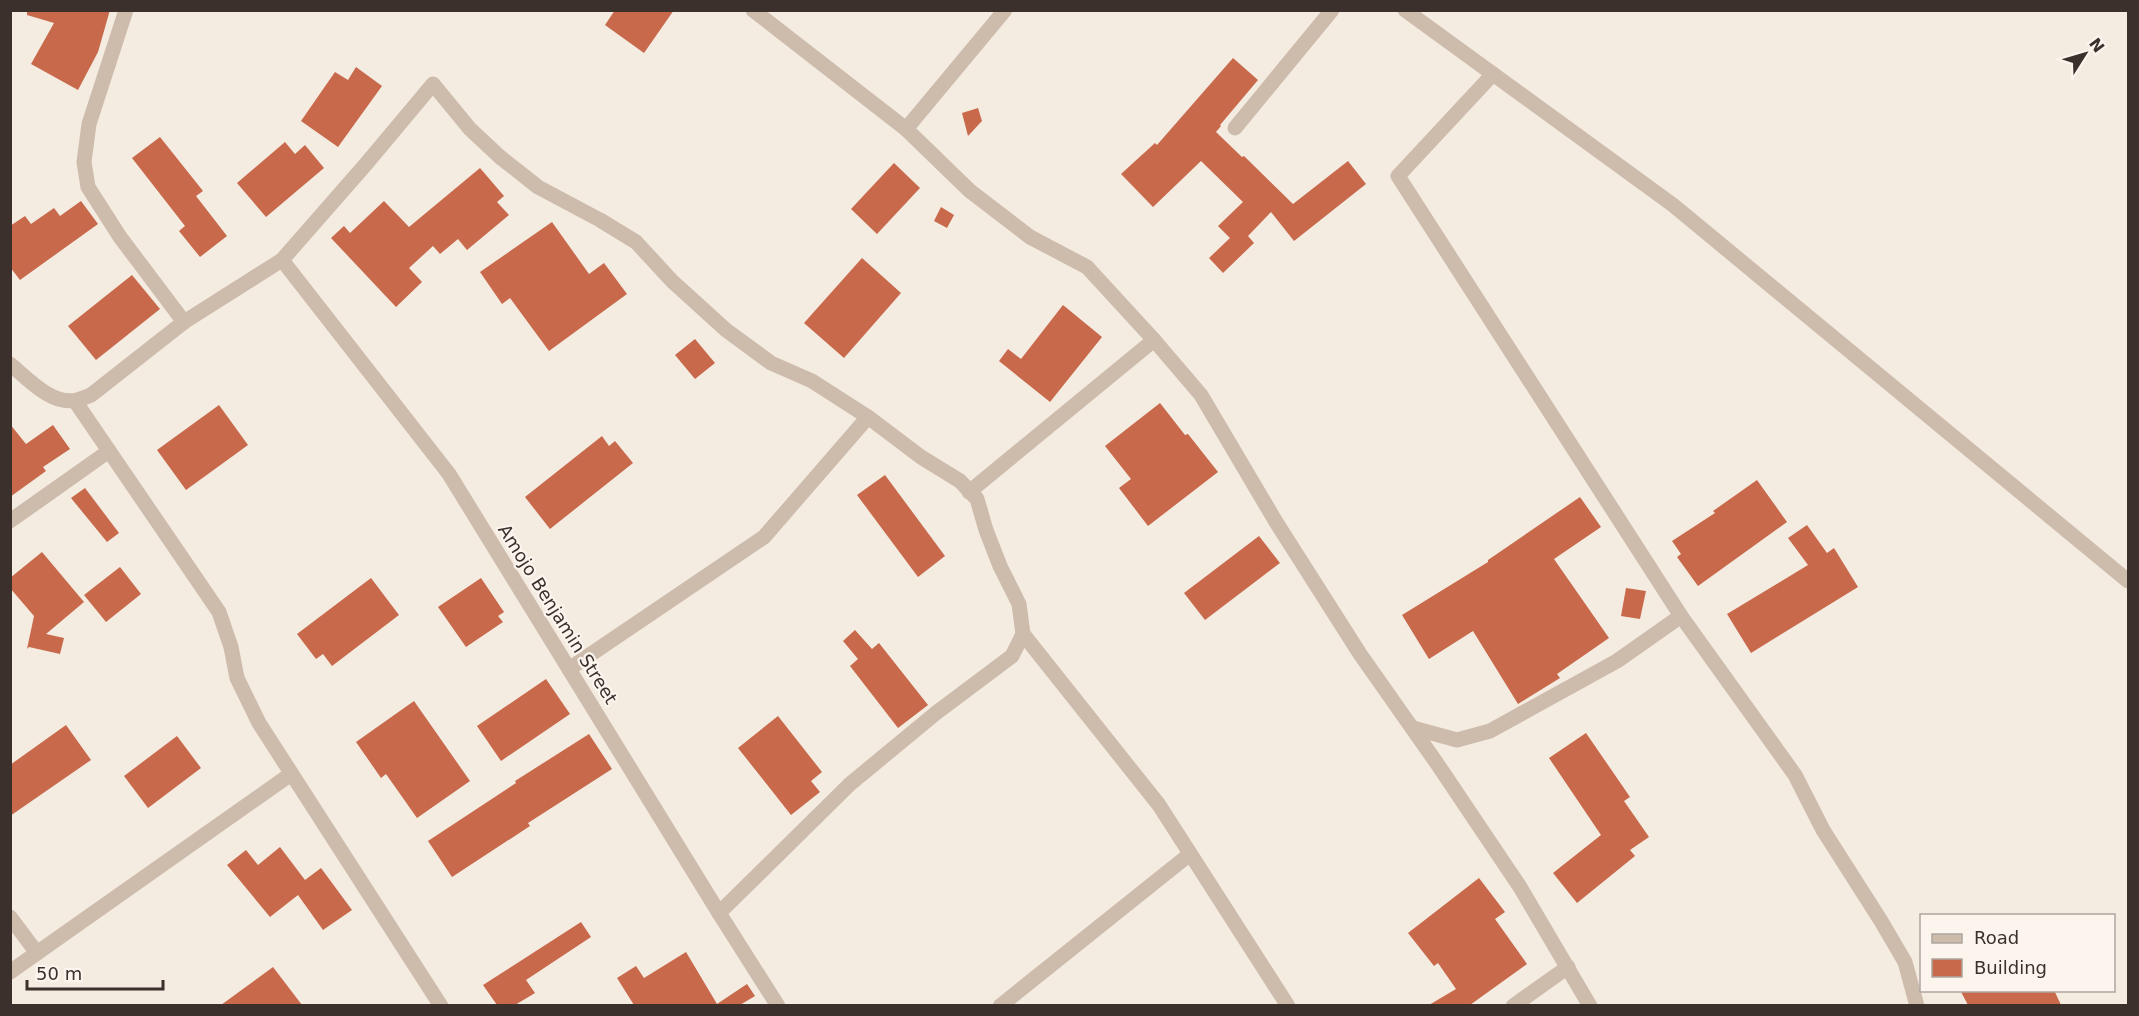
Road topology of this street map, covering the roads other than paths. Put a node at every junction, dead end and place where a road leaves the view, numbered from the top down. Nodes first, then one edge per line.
1 (126, 10) edge
2 (753, 10) edge
3 (1005, 10) edge
4 (1332, 10) edge
5 (1405, 10) edge
6 (1493, 74) junction
7 (1235, 128) dead end
8 (906, 129) junction
9 (282, 260) junction
10 (184, 322) junction
11 (1154, 340) junction
12 (10, 364) edge
13 (75, 401) junction
14 (868, 417) junction
15 (109, 451) junction
16 (969, 492) junction
17 (10, 521) edge
18 (2128, 581) edge
19 (1681, 616) junction
20 (1023, 634) junction
21 (569, 669) junction
22 (1413, 728) junction
23 (291, 774) junction
24 (1191, 854) junction
25 (719, 914) junction
26 (10, 917) edge
27 (37, 953) junction
28 (1568, 967) junction
29 (10, 972) edge
30 (441, 1005) edge
31 (778, 1005) edge
32 (1000, 1005) edge
33 (1288, 1005) edge
34 (1513, 1005) edge
35 (1590, 1005) edge
36 (1917, 1005) edge

1 - 10 street
2 - 8 street
3 - 8 street
4 - 7 street
5 - 6 street
6 - 18 street
6 - 19 street
8 - 11 street
9 - 10 street
9 - 14 street
9 - 21 street, Amojo Benjamin Street
10 - 13 street
11 - 16 street
11 - 22 street
12 - 13 street
13 - 15 street
14 - 16 street
14 - 21 street
15 - 17 street
15 - 23 street
16 - 20 street
19 - 22 street
19 - 36 street
20 - 24 street
20 - 25 street
21 - 25 street, Amojo Benjamin Street
22 - 28 street
23 - 27 street
23 - 30 street
24 - 32 street
24 - 33 street
25 - 31 street, Amojo Benjamin Street
26 - 27 street
27 - 29 street
28 - 34 street
28 - 35 street

